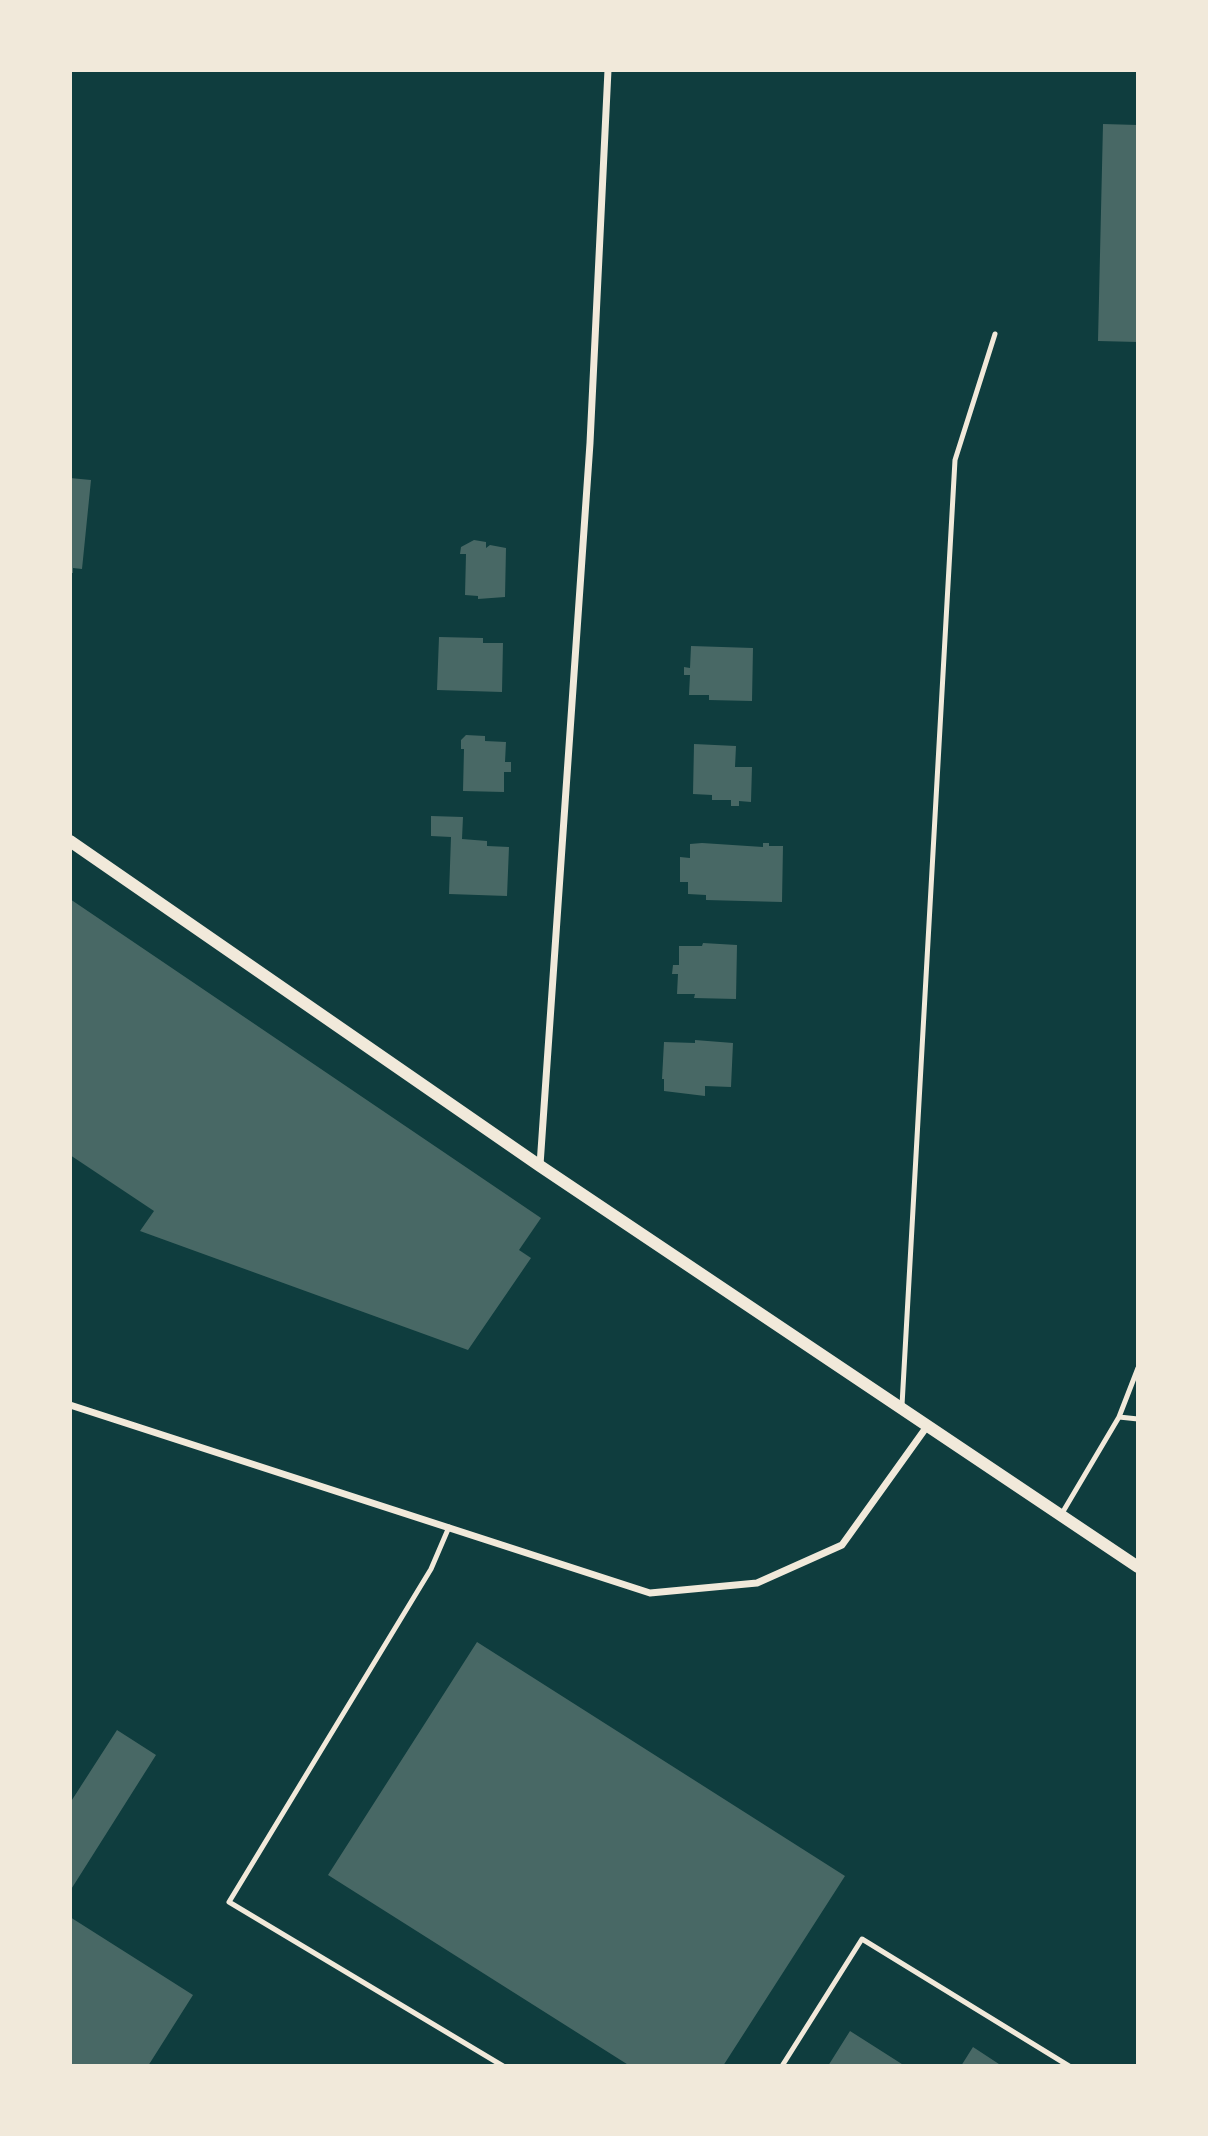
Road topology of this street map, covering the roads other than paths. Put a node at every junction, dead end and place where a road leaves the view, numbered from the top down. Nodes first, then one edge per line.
1 (608, 70) edge
2 (995, 334) dead end
3 (70, 841) edge
4 (540, 1166) junction
5 (1138, 1368) edge
6 (70, 1405) edge
7 (902, 1406) junction
8 (1119, 1417) junction
9 (1138, 1419) edge
10 (928, 1424) junction
11 (1061, 1515) junction
12 (449, 1527) junction
13 (1138, 1567) edge
14 (503, 2066) edge
15 (782, 2066) edge
16 (1069, 2066) edge

1 - 4 street
2 - 7 lane
3 - 4 street
4 - 7 street
5 - 8 lane
6 - 12 street
7 - 10 street
8 - 9 lane
8 - 11 lane
10 - 11 street
10 - 12 street
11 - 13 street
12 - 14 lane
15 - 16 lane

